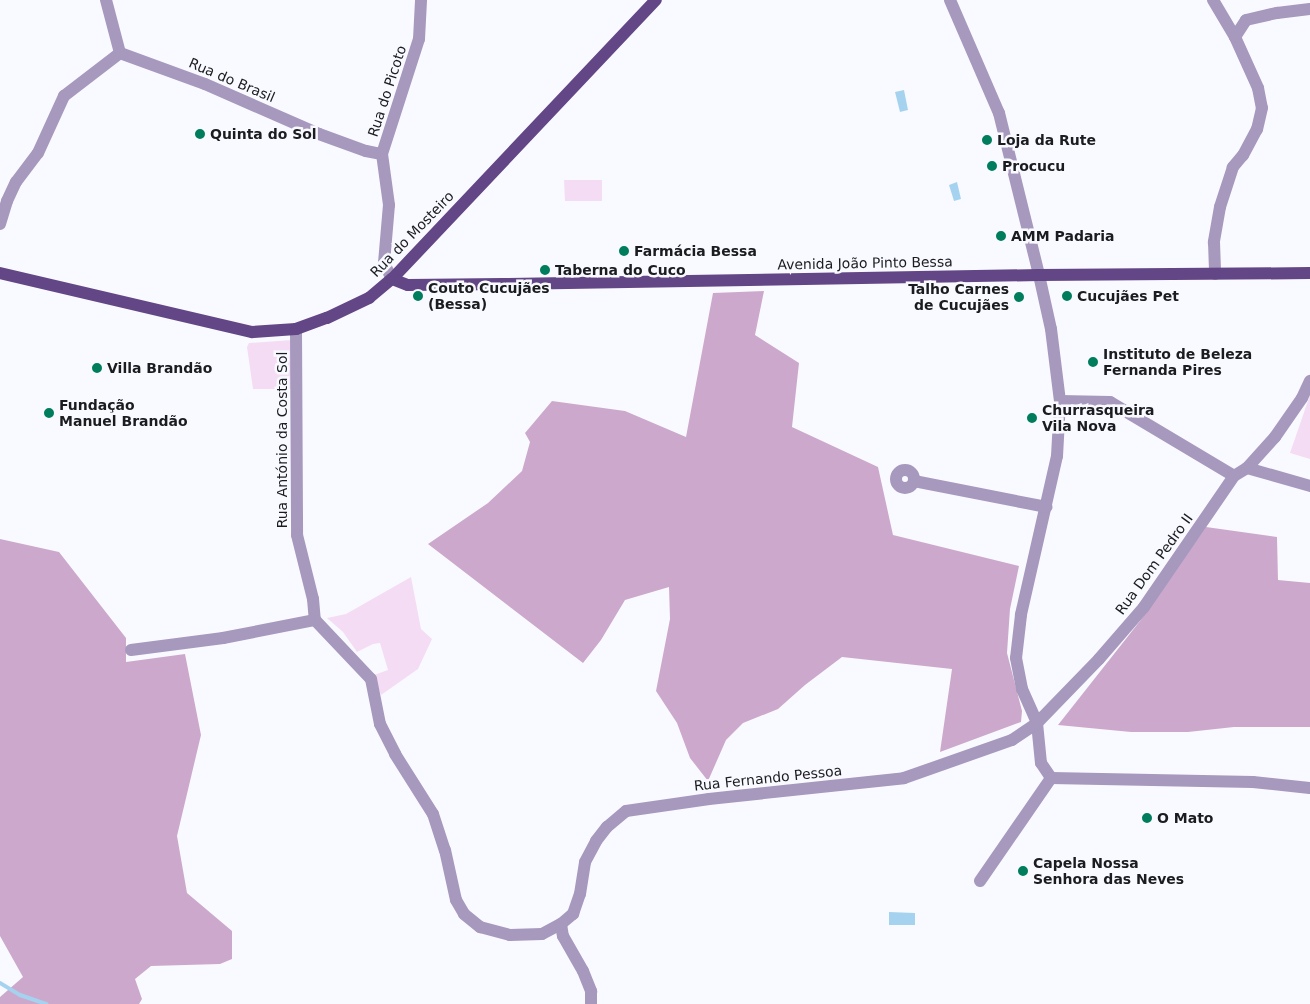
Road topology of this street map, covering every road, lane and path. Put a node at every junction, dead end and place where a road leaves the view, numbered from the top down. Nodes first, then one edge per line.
1 (106, 0) edge
2 (421, 0) edge
3 (656, 0) edge
4 (950, 0) edge
5 (1213, 0) edge
6 (1310, 9) edge
7 (1235, 37) junction
8 (120, 53) junction
9 (382, 154) junction
10 (0, 224) edge
11 (1310, 272) edge
12 (0, 273) edge
13 (1215, 274) junction
14 (1039, 275) junction
15 (392, 279) junction
16 (296, 329) junction
17 (1310, 382) edge
18 (1060, 402) junction
19 (1247, 468) junction
20 (1234, 476) junction
21 (914, 482) dead end
22 (1310, 486) edge
23 (1046, 507) junction
24 (315, 620) junction
25 (131, 650) dead end
26 (1037, 723) junction
27 (1051, 778) junction
28 (1310, 788) edge
29 (980, 881) dead end
30 (561, 924) junction
31 (591, 1004) edge

1 - 8 street
2 - 9 street, Rua do Picoto
3 - 15 main road, Rua do Mosteiro
4 - 14 street
5 - 7 street
6 - 7 street
7 - 13 street
8 - 9 street, Rua do Brasil
8 - 10 street
9 - 15 street, Rua do Picoto
11 - 13 main road, Avenida João Pinto Bessa
12 - 16 main road, Rua do Mosteiro
13 - 14 main road, Avenida João Pinto Bessa
14 - 15 main road, Avenida João Pinto Bessa
14 - 18 street
15 - 16 main road, Rua do Mosteiro
16 - 24 street, Rua António da Costa Sol
17 - 19 street, Rua Dom Pedro II
18 - 20 street
18 - 23 street
19 - 20 street, Rua Dom Pedro II
19 - 22 street
20 - 26 street, Rua Dom Pedro II
21 - 23 street
23 - 26 street
24 - 25 street
24 - 30 street
26 - 27 street
26 - 30 street, Rua Fernando Pessoa
27 - 28 street
27 - 29 street
30 - 31 street

